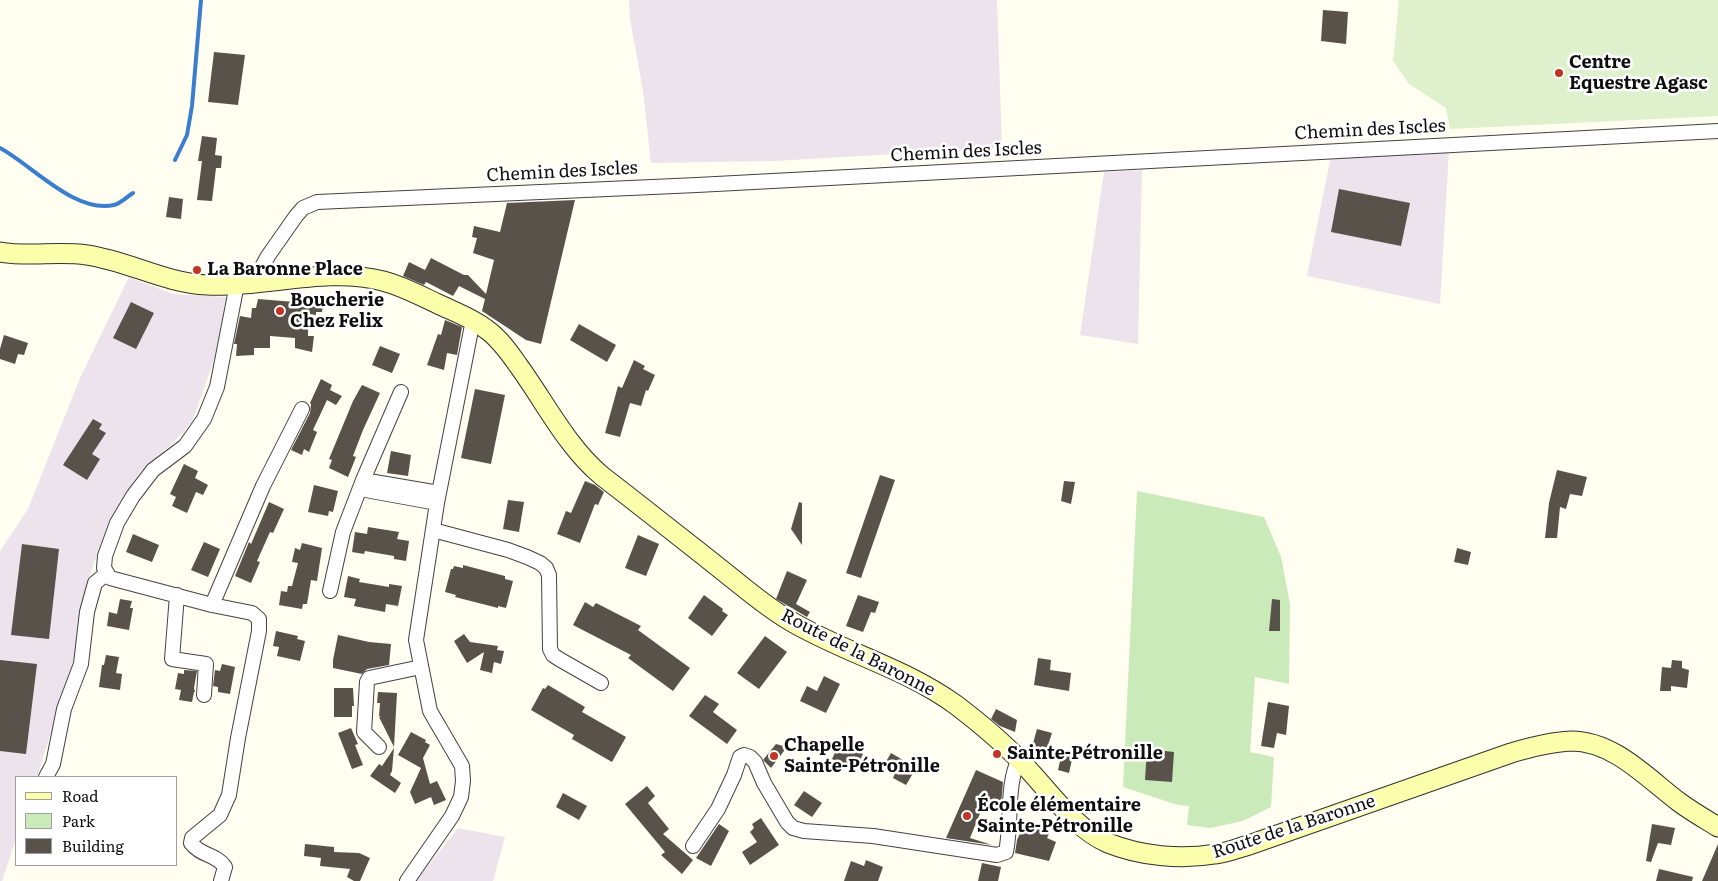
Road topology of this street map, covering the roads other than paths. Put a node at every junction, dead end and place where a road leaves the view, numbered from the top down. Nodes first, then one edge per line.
1 (1718, 131) edge
2 (0, 252) edge
3 (263, 282) junction
4 (237, 284) junction
5 (472, 320) junction
6 (401, 392) dead end
7 (302, 409) dead end
8 (361, 484) junction
9 (438, 498) junction
10 (433, 530) junction
11 (106, 574) junction
12 (330, 591) dead end
13 (177, 595) junction
14 (212, 605) junction
15 (421, 667) junction
16 (601, 683) dead end
17 (204, 695) dead end
18 (379, 747) dead end
19 (1019, 759) junction
20 (47, 776) edge
21 (1718, 827) edge
22 (694, 846) dead end
23 (221, 881) edge
24 (407, 881) edge

1 - 3 street, Chemin des Iscles
2 - 4 main road, Route de la Baronne
3 - 4 main road, Route de la Baronne
3 - 5 main road, Route de la Baronne
4 - 11 street
5 - 9 street
5 - 19 main road, Route de la Baronne
6 - 8 street
7 - 14 street
8 - 9 street
8 - 12 street
9 - 10 street
10 - 15 street
10 - 16 street
11 - 13 street
11 - 20 street
13 - 14 street
13 - 17 street
14 - 23 street
15 - 18 street
15 - 24 street
19 - 21 main road, Route de la Baronne
19 - 22 street

